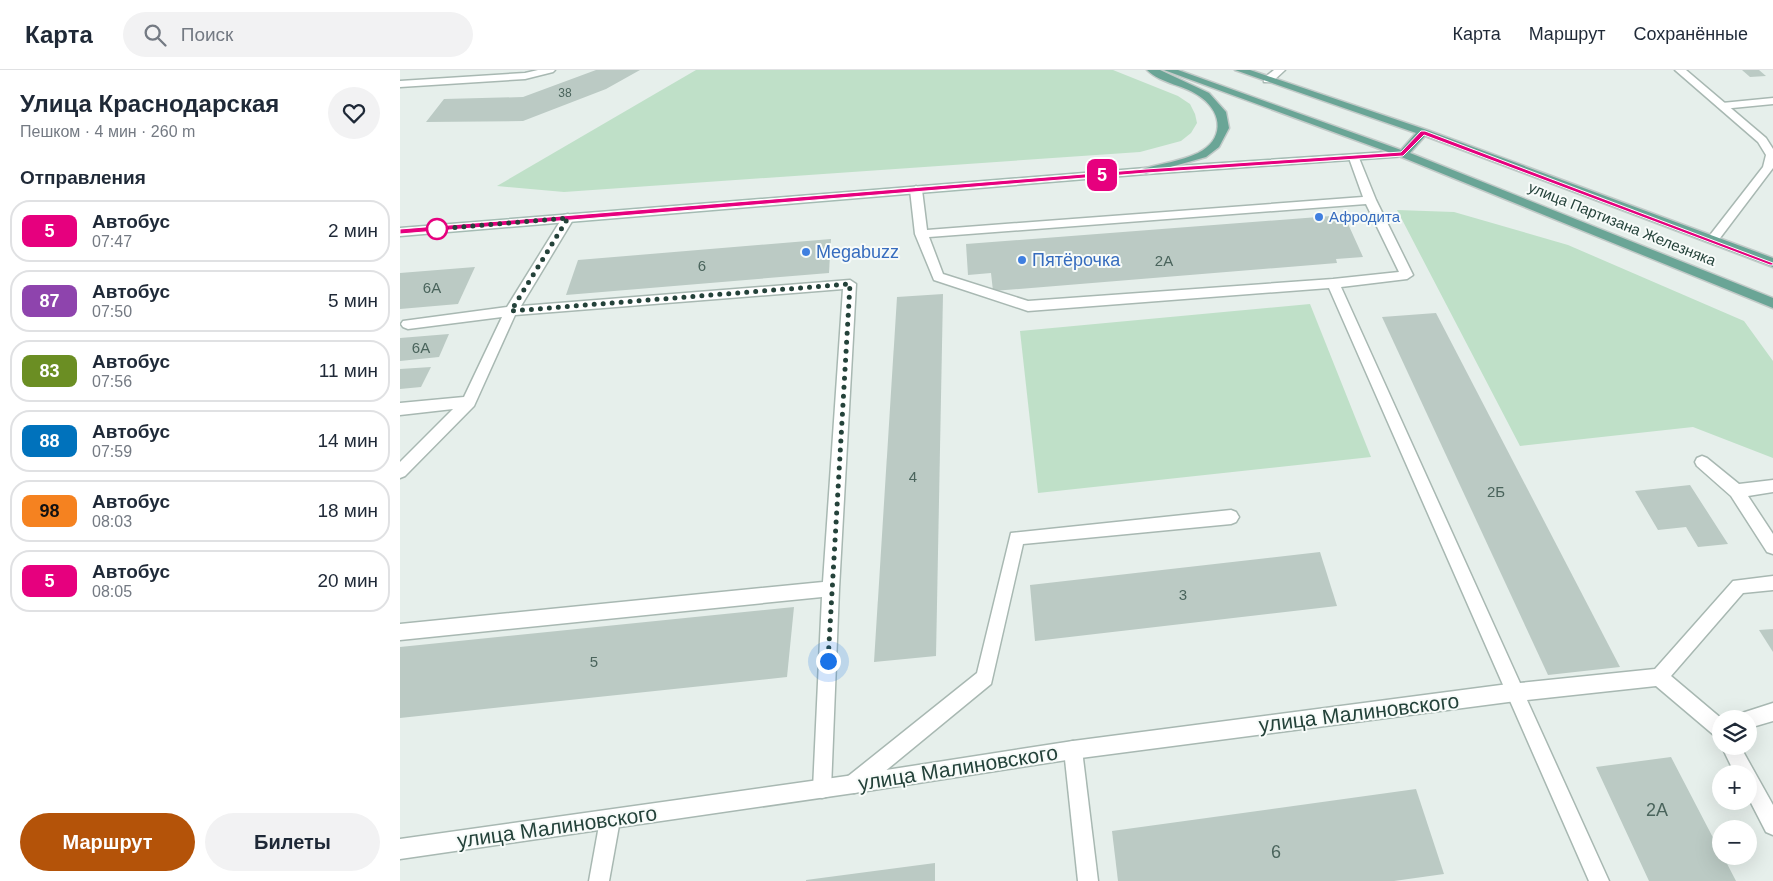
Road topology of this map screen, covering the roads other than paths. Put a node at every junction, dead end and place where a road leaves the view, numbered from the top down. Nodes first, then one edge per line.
1 (550, 70) edge
2 (1152, 70) edge
3 (1169, 70) edge
4 (1240, 70) edge
5 (1280, 70) edge
6 (1680, 70) edge
7 (1268, 80) junction
8 (400, 84) edge
9 (1773, 100) edge
10 (1722, 106) junction
11 (1423, 132) junction
12 (1403, 154) junction
13 (1354, 158) junction
14 (1146, 171) junction
15 (916, 190) junction
16 (1370, 200) junction
17 (568, 218) junction
18 (400, 232) edge
19 (921, 234) junction
20 (1712, 239) junction
21 (1773, 263) edge
22 (1333, 284) junction
23 (1773, 303) edge
24 (511, 311) junction
25 (408, 324) dead end
26 (469, 402) junction
27 (400, 408) edge
28 (1702, 462) dead end
29 (400, 472) edge
30 (1773, 486) edge
31 (1736, 490) junction
32 (1231, 517) dead end
33 (1773, 547) edge
34 (1773, 582) edge
35 (831, 588) junction
36 (400, 632) edge
37 (1659, 677) junction
38 (1516, 692) junction
39 (1773, 712) edge
40 (1757, 716) edge
41 (1712, 721) edge
42 (1073, 750) junction
43 (854, 784) junction
44 (822, 789) junction
45 (1757, 795) edge
46 (610, 820) junction
47 (1773, 825) edge
48 (400, 849) edge
49 (599, 881) edge
50 (1088, 881) edge
51 (1600, 881) edge

1 - 8 street
2 - 14 main road
3 - 12 main road, улица Партизана Железняка
4 - 7 main road, улица Партизана Железняка
5 - 7 street
6 - 10 street
7 - 11 main road, улица Партизана Железняка
9 - 10 street
10 - 20 street
11 - 12 main road
11 - 20 main road, улица Партизана Железняка
12 - 13 street
12 - 23 main road, улица Партизана Железняка
13 - 14 street
13 - 16 street
14 - 15 street
15 - 17 street
15 - 19 street
16 - 19 street
16 - 22 street
17 - 18 street
17 - 24 street
19 - 22 street
20 - 21 main road, улица Партизана Железняка
22 - 38 street
24 - 25 street
24 - 26 street
24 - 35 street
26 - 27 street
26 - 29 street
28 - 31 street
30 - 31 street
31 - 33 street
32 - 43 street
34 - 37 street
35 - 36 street
35 - 44 street
37 - 38 street, улица Малиновского
37 - 41 street
38 - 42 street, улица Малиновского
38 - 51 street
39 - 40 street
42 - 43 street, улица Малиновского
42 - 50 street
43 - 44 street, улица Малиновского
44 - 46 street, улица Малиновского
45 - 47 street
46 - 48 street, улица Малиновского
46 - 49 street

